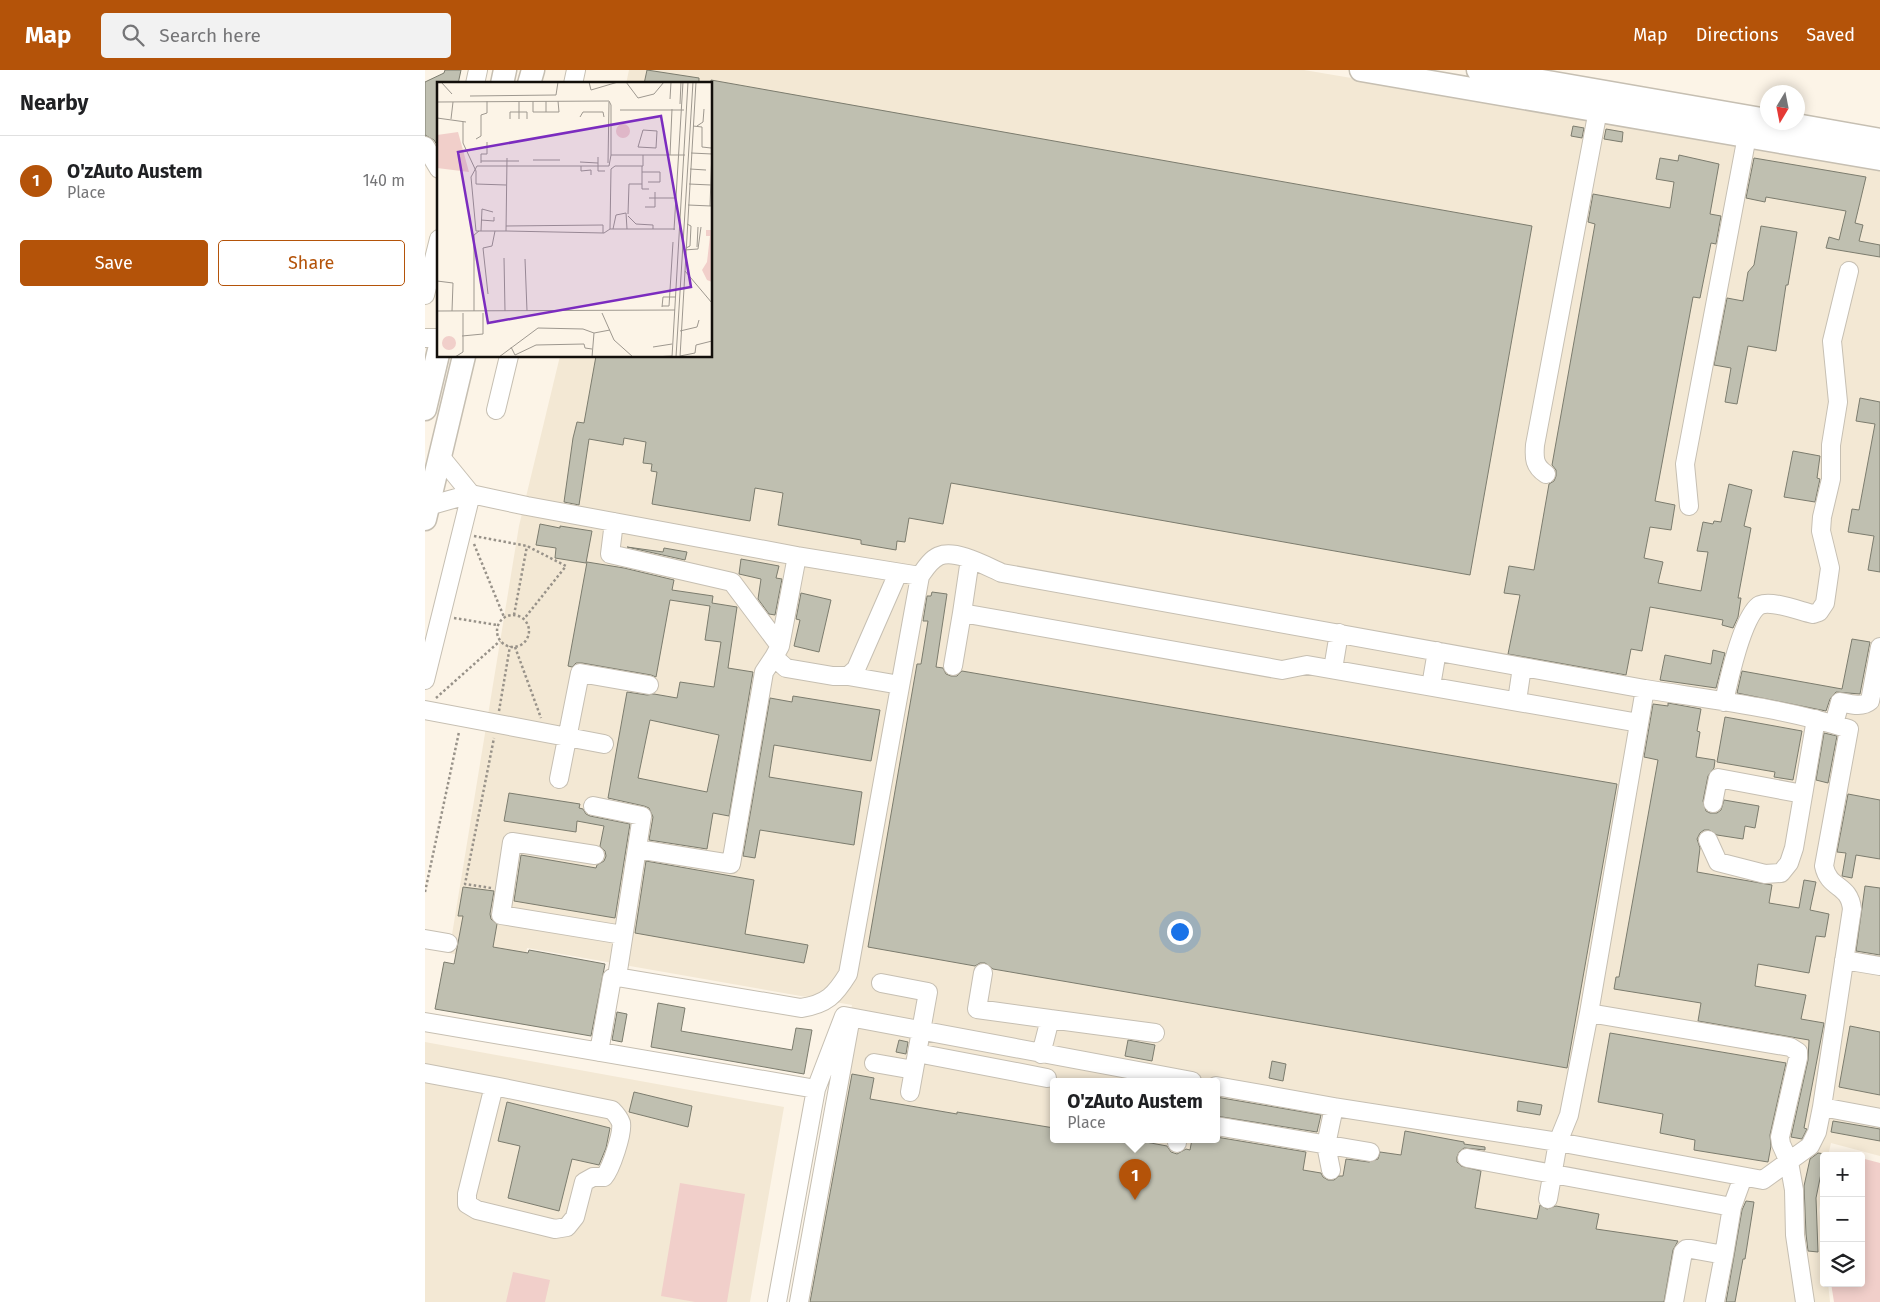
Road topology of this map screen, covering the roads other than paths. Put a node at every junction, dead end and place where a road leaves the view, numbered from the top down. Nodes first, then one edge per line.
1 (1361, 70) edge
2 (1477, 70) edge
3 (1598, 110) junction
4 (1760, 119) edge
5 (1805, 127) edge
6 (1747, 136) junction
7 (1880, 140) edge
8 (425, 146) edge
9 (1880, 159) edge
10 (437, 166) edge
11 (437, 247) edge
12 (1849, 271) dead end
13 (425, 295) edge
14 (437, 358) edge
15 (464, 358) edge
16 (509, 358) edge
17 (425, 409) edge
18 (496, 410) dead end
19 (440, 456) junction
20 (1546, 474) dead end
21 (471, 494) junction
22 (1689, 506) dead end
23 (427, 512) edge
24 (614, 522) junction
25 (797, 556) junction
26 (970, 559) junction
27 (898, 573) junction
28 (920, 576) junction
29 (962, 613) junction
30 (1339, 634) junction
31 (1880, 647) edge
32 (777, 652) junction
33 (1437, 652) junction
34 (953, 666) dead end
35 (1522, 667) junction
36 (1333, 669) junction
37 (847, 676) junction
38 (430, 686) edge
39 (649, 686) dead end
40 (901, 686) junction
41 (1431, 686) junction
42 (1645, 689) junction
43 (1517, 702) junction
44 (1724, 702) junction
45 (425, 710) edge
46 (1816, 719) junction
47 (1639, 723) junction
48 (1834, 724) junction
49 (567, 737) junction
50 (604, 744) dead end
51 (559, 779) dead end
52 (1803, 794) junction
53 (1713, 803) dead end
54 (593, 806) dead end
55 (1708, 840) dead end
56 (637, 848) junction
57 (595, 855) dead end
58 (623, 935) junction
59 (425, 939) edge
60 (447, 942) dead end
61 (1844, 960) junction
62 (1880, 966) edge
63 (983, 973) dead end
64 (617, 977) junction
65 (881, 983) dead end
66 (1589, 1013) junction
67 (851, 1018) junction
68 (1050, 1019) junction
69 (425, 1022) edge
70 (921, 1031) junction
71 (1155, 1033) dead end
72 (599, 1052) junction
73 (1041, 1054) junction
74 (916, 1062) junction
75 (874, 1063) dead end
76 (425, 1072) edge
77 (1047, 1078) dead end
78 (1171, 1078) edge
79 (494, 1086) junction
80 (1220, 1087) edge
81 (816, 1089) junction
82 (910, 1092) dead end
83 (1334, 1107) junction
84 (1823, 1107) junction
85 (1880, 1118) edge
86 (1220, 1127) edge
87 (1558, 1142) junction
88 (1325, 1144) junction
89 (1370, 1152) dead end
90 (1467, 1158) dead end
91 (1789, 1162) junction
92 (1331, 1170) dead end
93 (1552, 1174) junction
94 (1743, 1177) junction
95 (1548, 1199) dead end
96 (1732, 1207) junction
97 (1724, 1255) junction
98 (777, 1302) edge
99 (799, 1302) edge
100 (1673, 1302) edge
101 (1715, 1302) edge
102 (1805, 1302) edge

1 - 3 main road
2 - 4 main road
3 - 6 main road
3 - 20 street
5 - 7 main road
6 - 9 main road
6 - 22 street
8 - 10 street
11 - 13 street
12 - 44 street
14 - 17 main road
15 - 19 main road
16 - 18 street
19 - 21 street
19 - 23 main road
21 - 23 street
21 - 24 street
21 - 38 street
24 - 25 street
24 - 32 street
25 - 27 street
25 - 32 street
26 - 28 street
26 - 29 street
26 - 30 street
27 - 28 street
27 - 37 street
28 - 40 street
29 - 34 street
29 - 36 street
30 - 33 street
30 - 36 street
31 - 48 street
32 - 37 street
32 - 56 street
33 - 35 street
33 - 41 street
35 - 42 street
35 - 43 street
36 - 41 street
37 - 40 street
39 - 49 street
40 - 64 street
41 - 43 street
42 - 44 street
42 - 47 street
43 - 47 street
44 - 46 street
45 - 49 street
46 - 48 street
46 - 52 street
47 - 66 street
48 - 61 street
49 - 50 street
49 - 51 street
52 - 53 street
52 - 55 street
54 - 56 street
56 - 58 street
57 - 58 street
58 - 64 street
59 - 60 street
61 - 62 street
61 - 84 street
63 - 68 street
64 - 72 street
65 - 70 street
66 - 87 street
66 - 91 street
67 - 70 street
67 - 81 street
67 - 99 street
68 - 71 street
68 - 73 street
69 - 72 street
70 - 73 street
70 - 74 street
72 - 81 street
73 - 78 street
74 - 75 street
74 - 77 street
74 - 82 street
76 - 79 street
79 - 79 street
80 - 83 street
81 - 98 street
83 - 87 street
83 - 88 street
84 - 85 street
84 - 91 street
86 - 88 street
87 - 93 street
87 - 94 street
88 - 89 street
88 - 92 street
90 - 93 street
91 - 94 street
91 - 102 street
93 - 95 street
93 - 96 street
94 - 96 street
96 - 97 street
97 - 100 street
97 - 101 street

